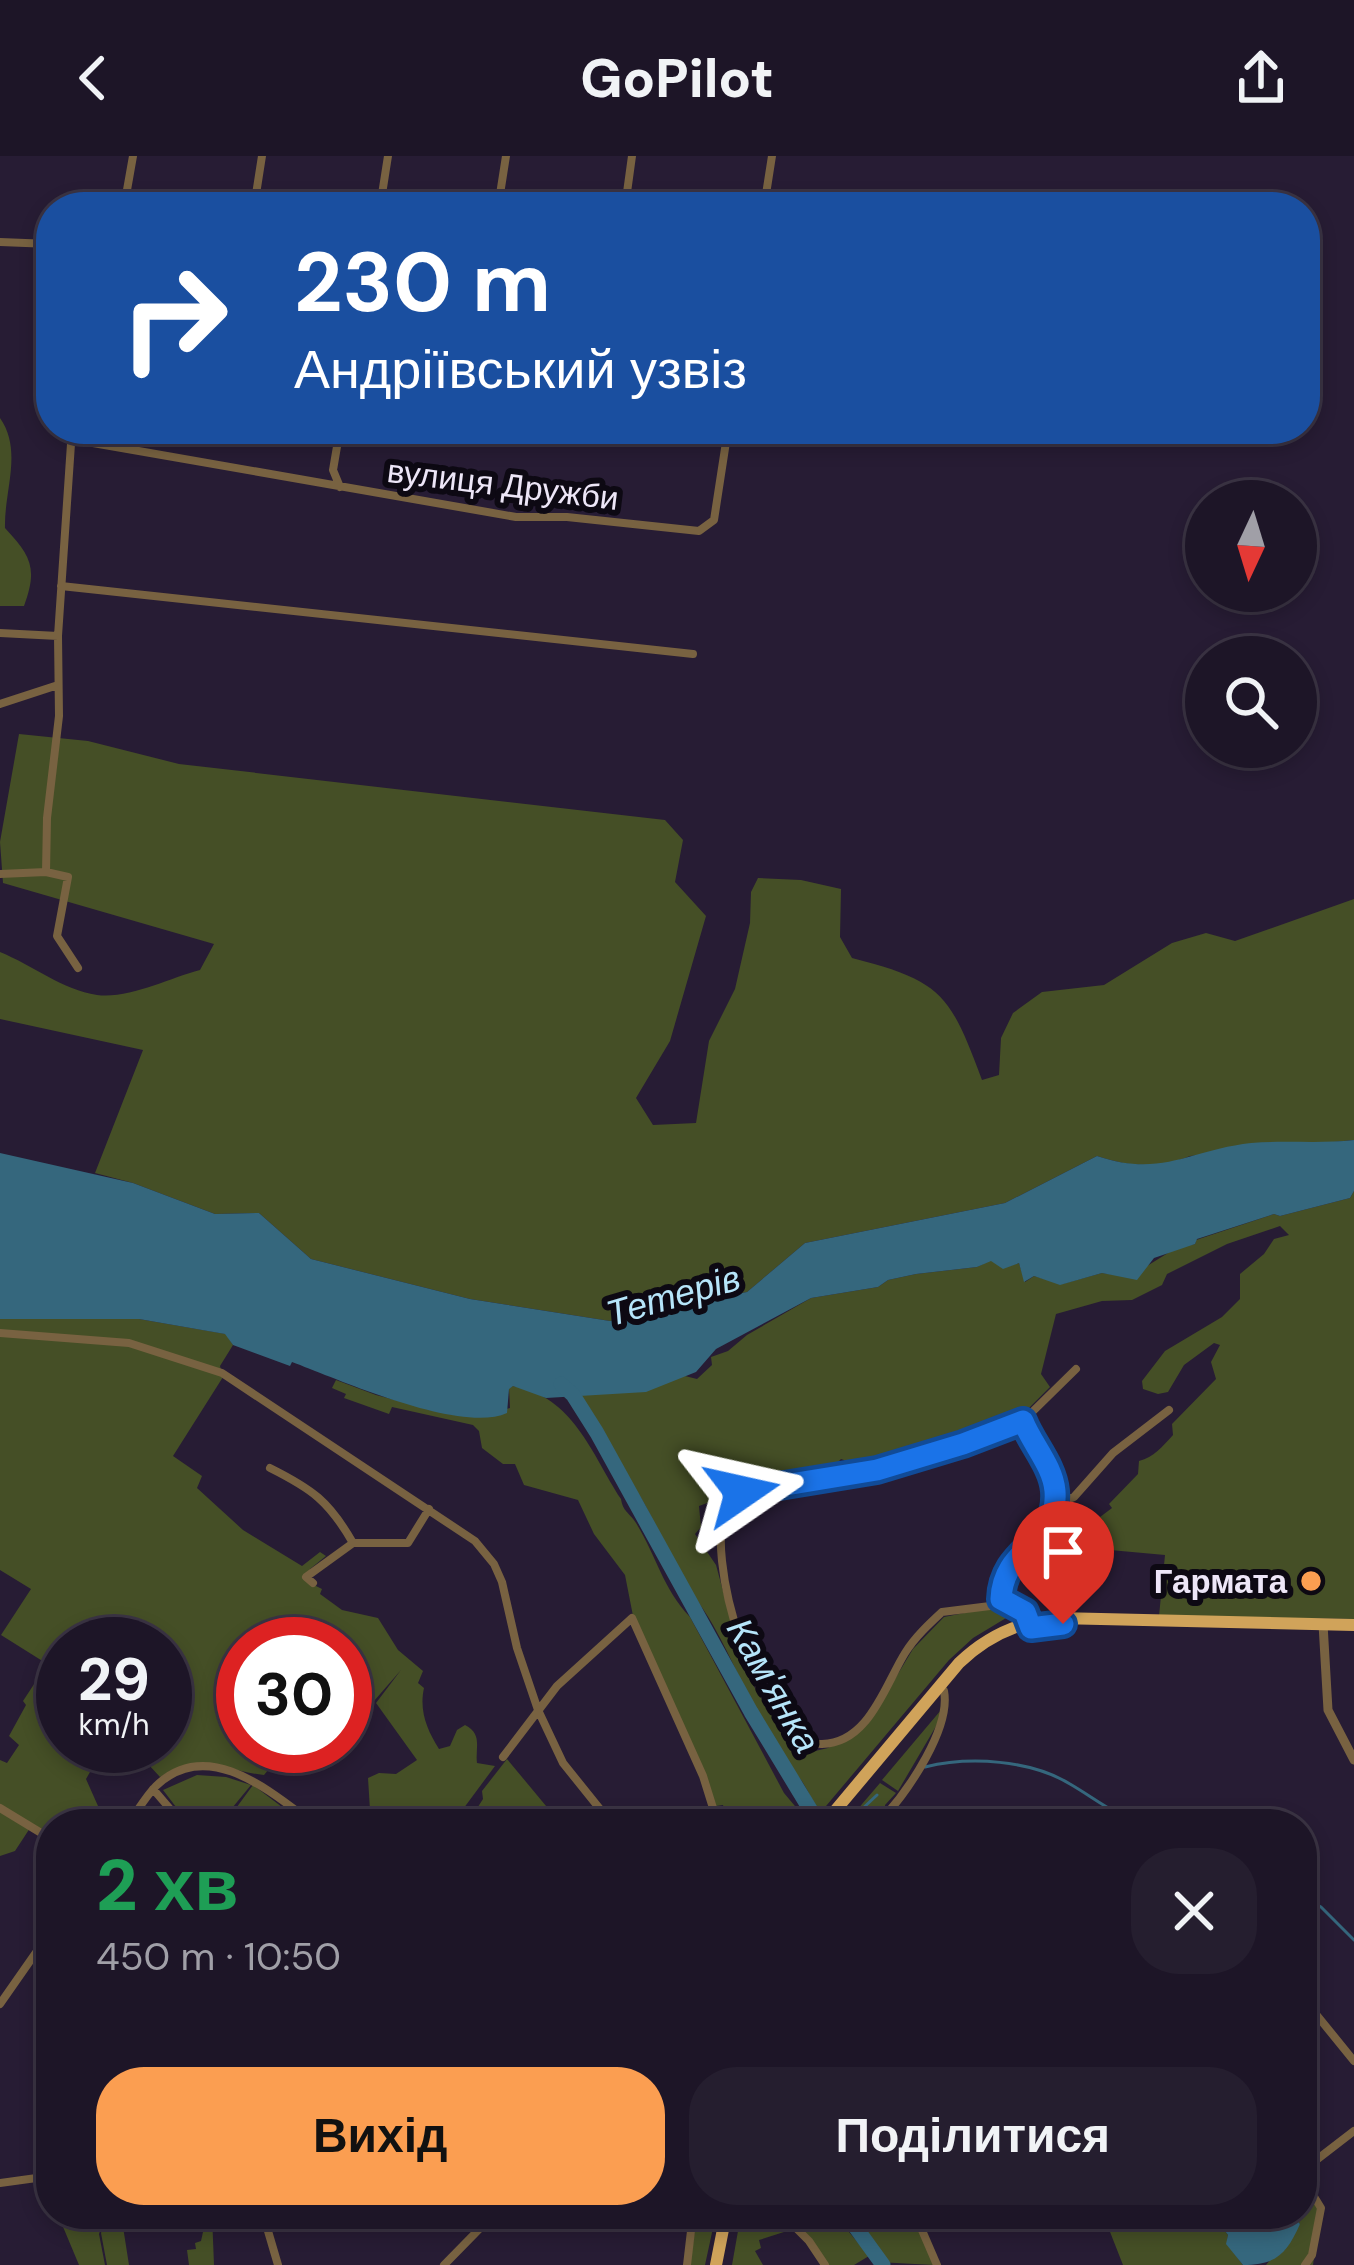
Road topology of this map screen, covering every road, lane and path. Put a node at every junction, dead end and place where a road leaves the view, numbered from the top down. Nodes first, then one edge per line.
1 (133, 156) edge
2 (262, 156) edge
3 (388, 156) edge
4 (506, 156) edge
5 (632, 156) edge
6 (772, 156) edge
7 (127, 192) edge
8 (256, 192) edge
9 (382, 192) edge
10 (500, 192) edge
11 (627, 192) edge
12 (766, 192) edge
13 (0, 242) edge
14 (36, 243) edge
15 (71, 444) edge
16 (121, 444) edge
17 (337, 444) edge
18 (726, 444) edge
19 (341, 488) junction
20 (62, 586) junction
21 (0, 633) edge
22 (58, 636) junction
23 (693, 654) dead end
24 (59, 684) junction
25 (0, 704) edge
26 (46, 872) junction
27 (0, 874) edge
28 (77, 968) dead end
29 (0, 1333) edge
30 (1076, 1369) dead end
31 (1168, 1410) dead end
32 (1023, 1421) junction
33 (270, 1468) dead end
34 (1054, 1504) junction
35 (429, 1509) junction
36 (353, 1543) junction
37 (313, 1583) dead end
38 (1006, 1604) junction
39 (1030, 1625) junction
40 (1323, 1627) junction
41 (1354, 1628) edge
42 (944, 1691) junction
43 (538, 1710) junction
44 (503, 1757) dead end
45 (1354, 1760) edge
46 (153, 1789) junction
47 (850, 1797) junction
48 (0, 1808) edge
49 (139, 1809) edge
50 (170, 1809) edge
51 (294, 1809) edge
52 (600, 1809) edge
53 (713, 1809) edge
54 (838, 1809) edge
55 (842, 1809) edge
56 (891, 1809) edge
57 (36, 1830) edge
58 (36, 1953) edge
59 (0, 2005) edge
60 (1317, 2015) edge
61 (1354, 2061) edge
62 (1354, 2132) edge
63 (1317, 2162) edge
64 (36, 2178) edge
65 (0, 2183) edge
66 (1317, 2202) edge
67 (267, 2229) edge
68 (479, 2229) edge
69 (691, 2229) edge
70 (726, 2229) edge
71 (797, 2229) edge
72 (921, 2229) edge
73 (278, 2265) edge
74 (444, 2265) edge
75 (687, 2265) edge
76 (719, 2265) edge
77 (825, 2265) edge
78 (937, 2265) edge
79 (1305, 2265) edge

1 - 7 street
2 - 8 street
3 - 9 street
4 - 10 street
5 - 11 street
6 - 12 street
13 - 14 street
15 - 20 street
16 - 19 street, вулиця Дружби
17 - 19 street
18 - 19 street, вулиця Дружби
20 - 22 street
20 - 23 street
21 - 22 street
22 - 24 street
24 - 25 street
24 - 26 street
26 - 27 street
26 - 28 street
29 - 35 street
30 - 32 street
31 - 34 street
32 - 34 street
32 - 38 street
33 - 36 street
34 - 38 street
35 - 36 street
35 - 43 street
36 - 37 street
38 - 39 street
39 - 40 main road
39 - 42 main road
39 - 47 main road
40 - 41 main road
40 - 45 street
42 - 47 main road
42 - 56 street
43 - 44 street
43 - 52 street
43 - 53 street
46 - 49 street
46 - 50 street
46 - 51 street
47 - 54 main road
47 - 55 main road
48 - 57 street
58 - 59 street
60 - 61 street
62 - 63 street
64 - 65 street
66 - 79 street
67 - 73 street
68 - 74 street
69 - 75 street
70 - 76 main road
71 - 77 street
72 - 78 street

